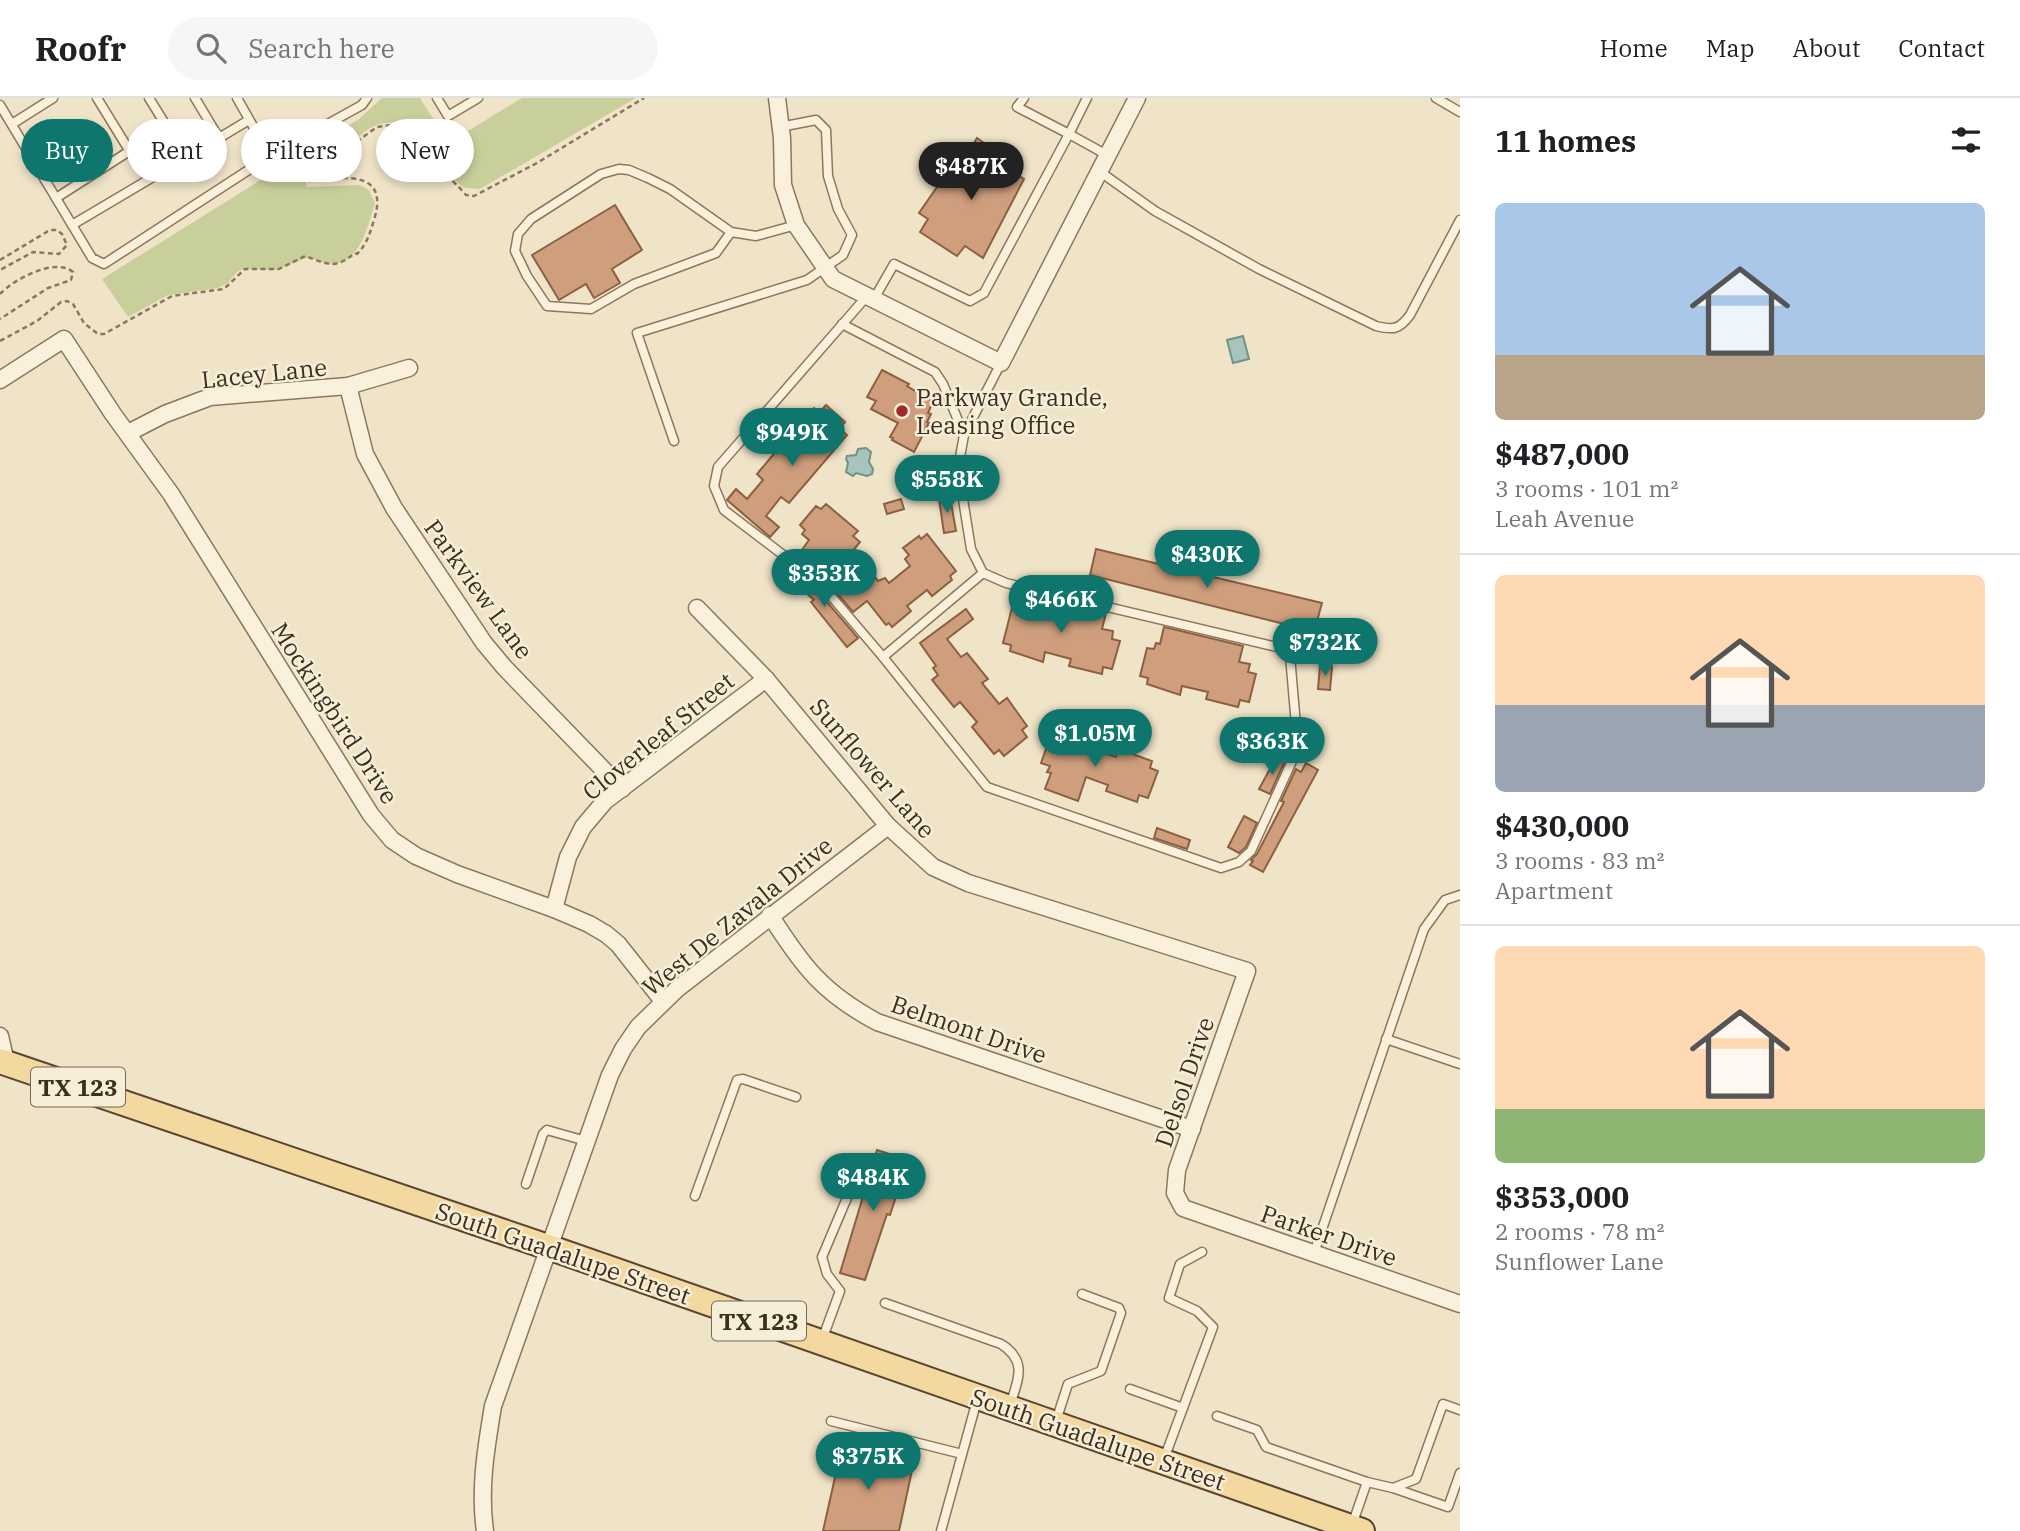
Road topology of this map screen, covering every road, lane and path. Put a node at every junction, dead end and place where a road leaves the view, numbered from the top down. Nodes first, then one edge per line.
1 (53, 98) edge
2 (97, 98) edge
3 (149, 98) edge
4 (195, 98) edge
5 (237, 98) edge
6 (367, 98) edge
7 (437, 98) edge
8 (478, 98) edge
9 (644, 98) edge
10 (777, 98) edge
11 (1024, 98) edge
12 (1087, 98) edge
13 (1137, 98) edge
14 (1436, 98) edge
15 (0, 105) edge
16 (1460, 112) edge
17 (162, 119) edge
18 (208, 119) edge
19 (248, 119) edge
20 (337, 119) edge
21 (12, 124) junction
22 (780, 127) junction
23 (1069, 134) junction
24 (127, 147) edge
25 (127, 151) edge
26 (1107, 155) junction
27 (1099, 171) junction
28 (241, 175) edge
29 (145, 182) edge
30 (56, 198) junction
31 (1460, 220) edge
32 (72, 225) junction
33 (796, 225) junction
34 (731, 232) junction
35 (0, 260) edge
36 (826, 268) junction
37 (0, 270) edge
38 (0, 294) edge
39 (870, 298) junction
40 (0, 319) edge
41 (842, 324) junction
42 (0, 341) edge
43 (1001, 363) junction
44 (409, 368) dead end
45 (0, 380) edge
46 (348, 386) junction
47 (128, 433) junction
48 (964, 435) junction
49 (674, 441) dead end
50 (983, 573) junction
51 (697, 608) dead end
52 (883, 657) junction
53 (766, 679) junction
54 (622, 789) junction
55 (888, 826) junction
56 (1460, 895) edge
57 (554, 909) junction
58 (770, 915) junction
59 (1247, 971) joint
60 (663, 1001) junction
61 (0, 1036) edge
62 (1386, 1039) junction
63 (3, 1061) edge
64 (1460, 1064) edge
65 (796, 1097) dead end
66 (1192, 1129) junction
67 (586, 1141) junction
68 (863, 1160) dead end
69 (526, 1184) dead end
70 (695, 1196) dead end
71 (1183, 1208) joint
72 (548, 1247) junction
73 (1202, 1252) dead end
74 (1314, 1253) junction
75 (1082, 1294) dead end
76 (884, 1303) dead end
77 (1460, 1304) edge
78 (821, 1342) junction
79 (1130, 1389) dead end
80 (978, 1397) junction
81 (1009, 1408) junction
82 (1183, 1408) junction
83 (1460, 1410) edge
84 (1217, 1416) dead end
85 (831, 1421) dead end
86 (1056, 1424) junction
87 (962, 1454) junction
88 (1163, 1461) junction
89 (1460, 1474) edge
90 (1367, 1482) junction
91 (1393, 1488) junction
92 (1357, 1529) edge
93 (485, 1531) edge
94 (941, 1531) edge

1 - 21 lane
2 - 24 lane
3 - 17 lane
4 - 18 lane
5 - 19 lane
6 - 20 lane
7 - 8 lane
9 - 42 path
10 - 22 street
11 - 23 lane
12 - 23 lane
13 - 26 street
14 - 16 lane
15 - 21 lane
21 - 30 lane
22 - 33 street
22 - 36 lane
23 - 26 lane
23 - 39 lane
25 - 30 lane
26 - 27 street
27 - 31 lane
27 - 43 street
28 - 32 lane
29 - 32 lane
30 - 32 lane
33 - 34 lane
33 - 36 street
34 - 34 lane
35 - 37 path
36 - 39 street
36 - 49 lane
38 - 40 path
39 - 41 lane
39 - 43 street
41 - 48 lane
41 - 52 lane
43 - 48 lane
44 - 46 street, Lacey Lane
45 - 47 street, Mockingbird Drive
46 - 47 street, Lacey Lane
46 - 54 street, Parkview Lane
47 - 57 street, Mockingbird Drive
48 - 50 lane
50 - 52 lane
50 - 52 lane
51 - 53 street, Sunflower Lane
53 - 54 street, Cloverleaf Street
53 - 55 street, Sunflower Lane
54 - 57 street, Cloverleaf Street
55 - 58 street, West De Zavala Drive
55 - 59 street, Sunflower Lane
56 - 62 lane
57 - 60 street, Mockingbird Drive
58 - 60 street, West De Zavala Drive
58 - 66 street, Belmont Drive
59 - 66 street, Delsol Drive
60 - 67 street, West De Zavala Drive
61 - 63 street
62 - 64 lane
62 - 74 lane
63 - 72 main road, South Guadalupe Street / TX 123
65 - 70 lane
66 - 71 street, Delsol Drive
67 - 69 lane
67 - 72 street, West De Zavala Drive
68 - 78 lane
71 - 74 street, Parker Drive
72 - 78 main road, South Guadalupe Street / TX 123
72 - 93 street, West De Zavala Drive
73 - 82 lane
74 - 77 street, Parker Drive
75 - 86 lane
76 - 81 lane
78 - 80 main road, South Guadalupe Street / TX 123
79 - 82 lane
80 - 81 main road, South Guadalupe Street / TX 123
80 - 87 lane
81 - 86 main road, South Guadalupe Street / TX 123
82 - 88 lane
83 - 91 lane
84 - 90 lane
85 - 87 lane
86 - 88 main road, South Guadalupe Street / TX 123
87 - 94 lane
88 - 92 main road, South Guadalupe Street / TX 123
89 - 91 lane
90 - 91 lane
90 - 92 lane

